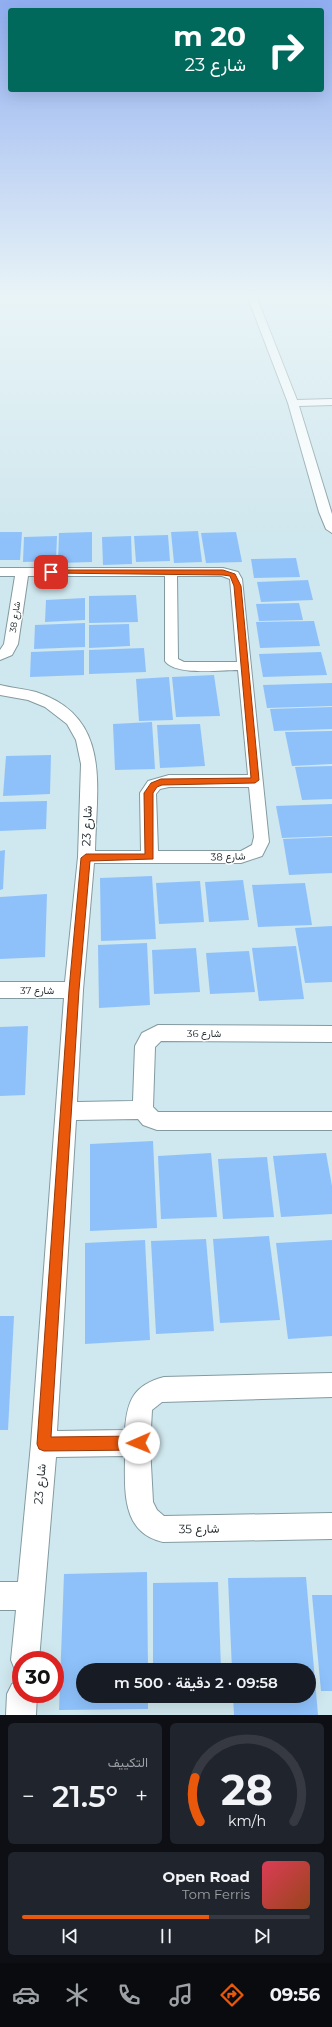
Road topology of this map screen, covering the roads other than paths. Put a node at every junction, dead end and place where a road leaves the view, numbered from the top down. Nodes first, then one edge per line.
1 (283, 378) edge
2 (332, 402) edge
3 (293, 403) junction
4 (332, 529) edge
5 (0, 572) edge
6 (22, 572) junction
7 (171, 573) junction
8 (0, 656) edge
9 (244, 666) junction
10 (0, 690) edge
11 (255, 780) junction
12 (150, 857) junction
13 (86, 858) junction
14 (0, 990) edge
15 (74, 990) junction
16 (332, 1034) edge
17 (143, 1110) junction
18 (66, 1111) junction
19 (332, 1121) edge
20 (332, 1385) edge
21 (139, 1443) junction
22 (44, 1444) junction
23 (332, 1526) edge
24 (0, 1596) edge
25 (29, 1596) junction
26 (26, 1651) edge
27 (21, 1703) edge
28 (20, 1715) edge

1 - 3 street
2 - 3 street
3 - 4 street
5 - 6 street, شارع 38
6 - 7 street, شارع 38
6 - 8 street, شارع 38
7 - 9 street, شارع 38
7 - 9 street
9 - 11 street, شارع 38
10 - 13 street, شارع 23
11 - 12 street
11 - 12 street, شارع 38
12 - 13 street, شارع 38
13 - 15 street, شارع 23
14 - 15 street, شارع 37
15 - 18 street, شارع 23
16 - 17 street, شارع 36
17 - 18 street
17 - 19 street
18 - 22 street, شارع 23
20 - 21 street, شارع 35
21 - 22 street
21 - 23 street, شارع 35
22 - 25 street, شارع 23
24 - 25 street
25 - 26 street, شارع 23
27 - 28 street

